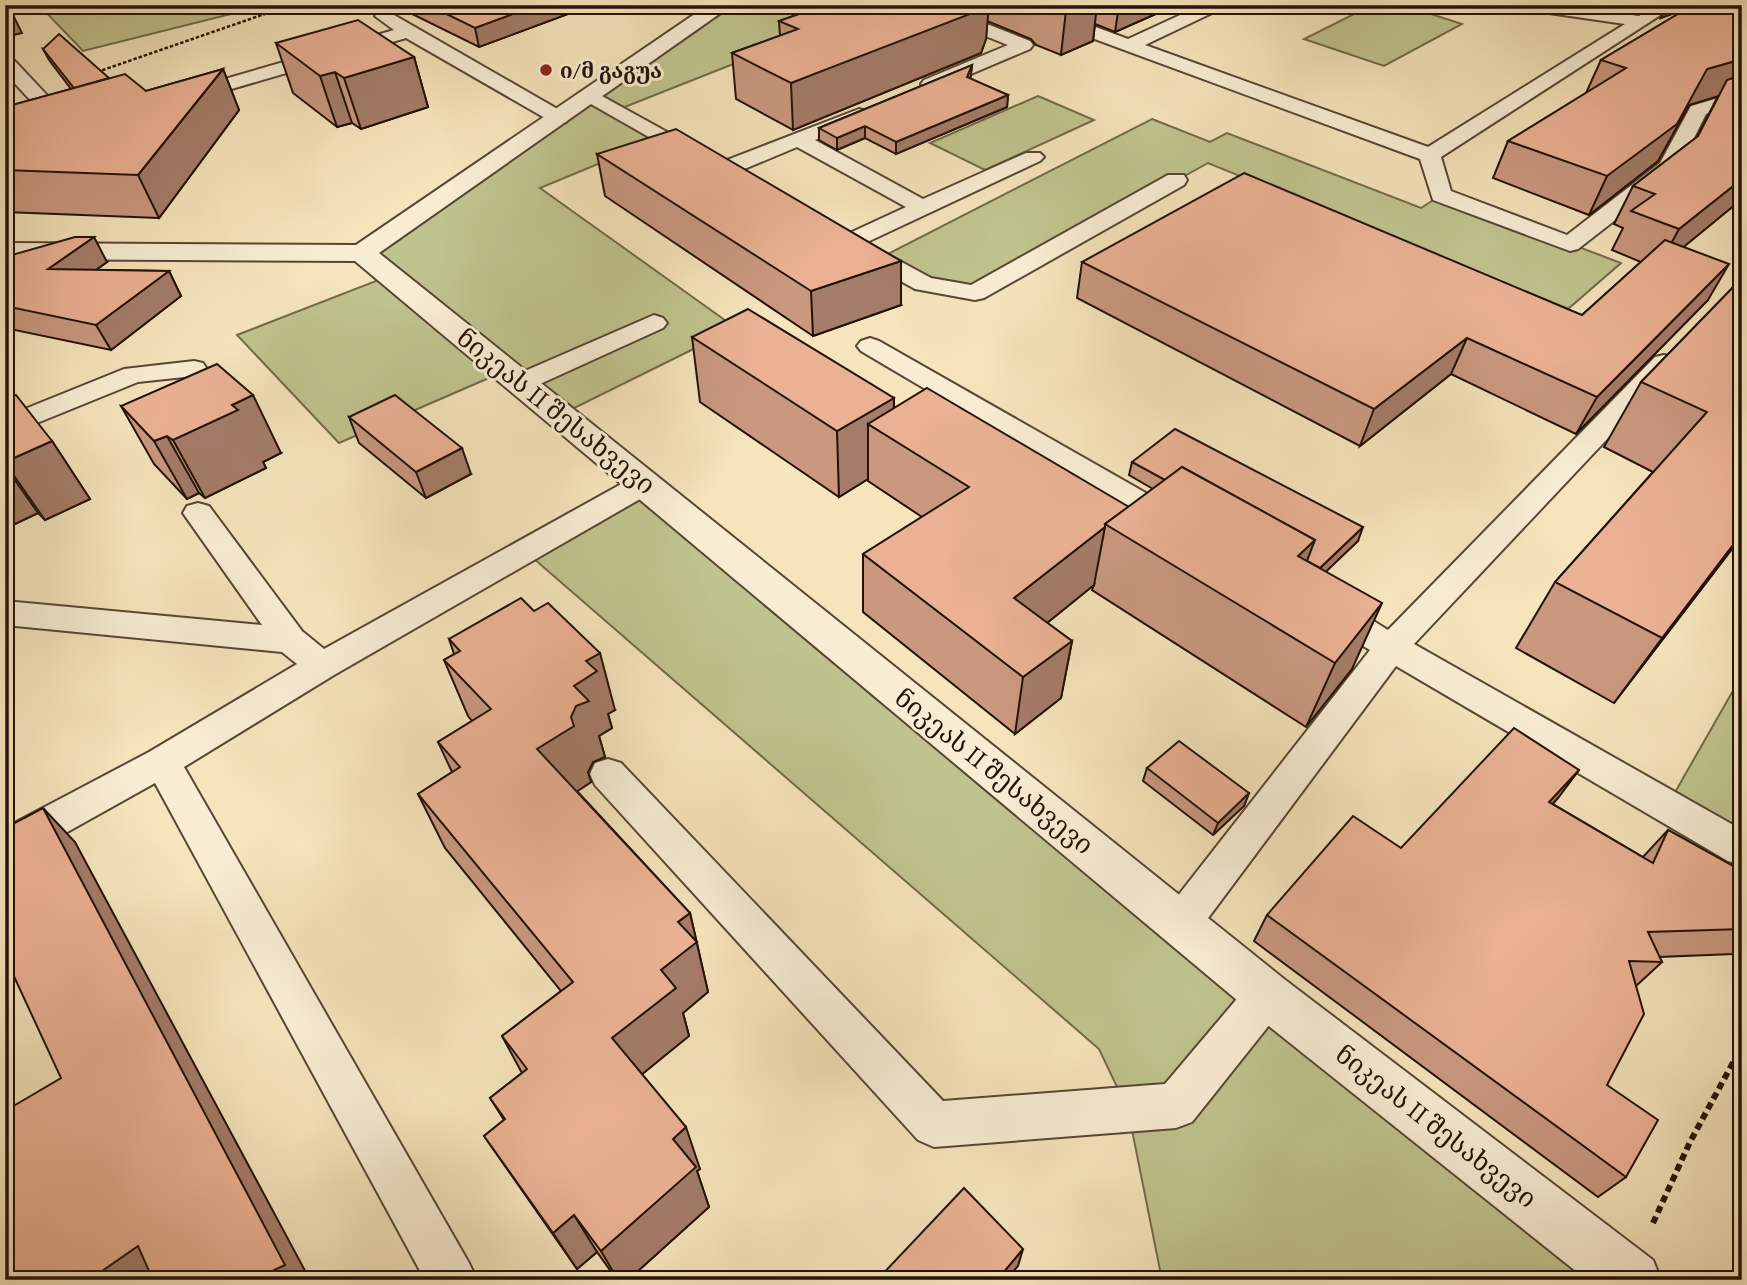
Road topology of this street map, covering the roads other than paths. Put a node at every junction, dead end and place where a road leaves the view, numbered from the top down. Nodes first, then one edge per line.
1 (393, 5) edge
2 (722, 5) edge
3 (923, 5) edge
4 (1019, 5) edge
5 (1267, 5) edge
6 (1308, 5) edge
7 (1528, 5) edge
8 (1668, 5) edge
9 (1204, 7) edge
10 (1639, 21) junction
11 (408, 32) junction
12 (1129, 45) junction
13 (5, 62) edge
14 (915, 91) edge
15 (591, 96) junction
16 (1742, 97) edge
17 (166, 101) edge
18 (877, 107) edge
19 (559, 118) junction
20 (43, 135) edge
21 (799, 140) junction
22 (1430, 155) junction
23 (1032, 157) dead end
24 (722, 170) junction
25 (1176, 180) dead end
26 (745, 183) edge
27 (923, 208) junction
28 (826, 229) edge
29 (849, 242) junction
30 (362, 253) junction
31 (11, 262) edge
32 (654, 323) dead end
33 (1689, 338) edge
34 (870, 346) dead end
35 (194, 369) dead end
36 (520, 383) junction
37 (5, 427) edge
38 (644, 484) junction
39 (198, 513) dead end
40 (1197, 536) edge
41 (1306, 598) edge
42 (5, 613) edge
43 (290, 640) junction
44 (1391, 648) junction
45 (322, 666) junction
46 (162, 762) junction
47 (608, 774) dead end
48 (5, 847) edge
49 (1742, 849) edge
50 (1180, 924) junction
51 (1267, 995) junction
52 (1631, 1278) edge
53 (452, 1280) edge

1 - 11 lane
2 - 15 street
3 - 14 lane
4 - 12 lane
5 - 6 lane
7 - 10 lane
8 - 10 lane
9 - 12 lane
10 - 22 lane
11 - 17 lane
11 - 19 lane
12 - 22 lane
13 - 20 lane
15 - 19 street
15 - 24 lane
16 - 22 lane
18 - 21 lane
19 - 30 street
21 - 24 lane
21 - 27 lane
23 - 27 lane
24 - 26 lane
25 - 29 lane
27 - 29 lane
28 - 29 lane
30 - 31 street
30 - 36 street, ნიკეას II შესახვევი
32 - 36 lane
33 - 44 lane
34 - 40 lane
35 - 37 lane
36 - 38 street, ნიკეას II შესახვევი
38 - 45 lane
38 - 50 street, ნიკეას II შესახვევი
39 - 43 lane
41 - 44 lane
42 - 43 lane
43 - 45 lane
44 - 49 lane
44 - 50 lane
45 - 46 lane
46 - 48 lane
46 - 53 lane
47 - 51 lane
50 - 51 street, ნიკეას II შესახვევი
51 - 52 street, ნიკეას II შესახვევი

